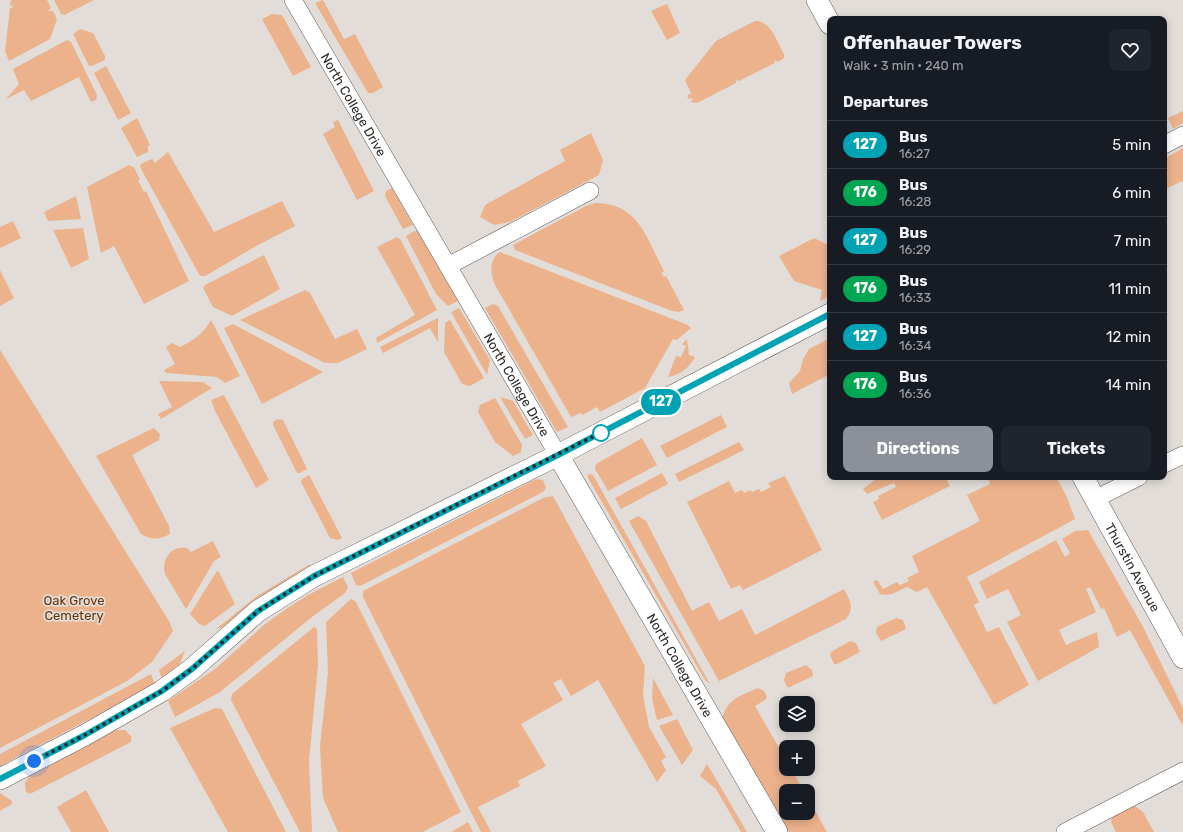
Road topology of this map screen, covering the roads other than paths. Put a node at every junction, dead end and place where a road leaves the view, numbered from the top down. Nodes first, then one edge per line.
1 (293, 0) edge
2 (817, 0) edge
3 (827, 18) edge
4 (1183, 135) edge
5 (1167, 143) edge
6 (590, 191) dead end
7 (448, 266) junction
8 (827, 316) edge
9 (558, 455) junction
10 (1183, 455) edge
11 (1167, 463) edge
12 (1085, 480) edge
13 (1133, 480) edge
14 (1095, 499) junction
15 (1183, 658) edge
16 (1183, 771) edge
17 (0, 779) edge
18 (777, 832) edge
19 (1065, 832) edge

1 - 7 street, North College Drive
2 - 3 street
4 - 5 street
6 - 7 street
7 - 9 street, North College Drive
8 - 9 street
9 - 17 street
9 - 18 street, North College Drive
10 - 11 street
12 - 14 street, Thurstin Avenue
13 - 14 street
14 - 15 street, Thurstin Avenue
16 - 19 street

